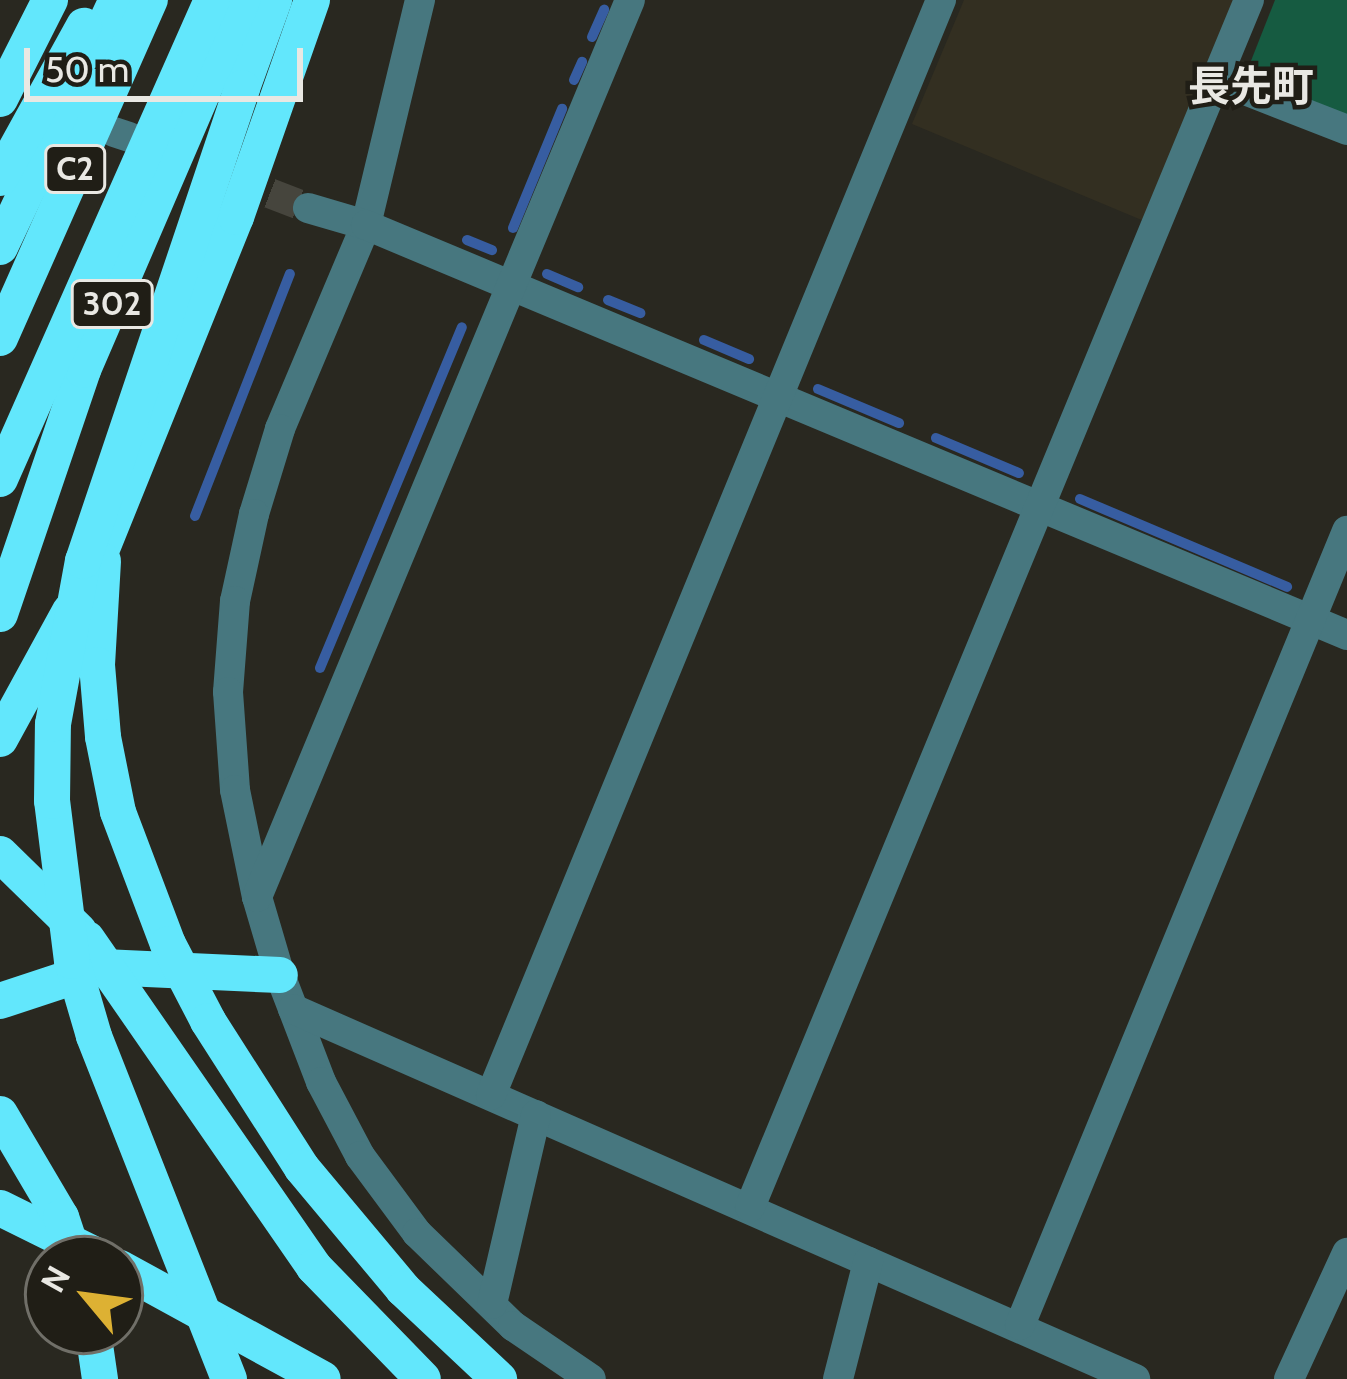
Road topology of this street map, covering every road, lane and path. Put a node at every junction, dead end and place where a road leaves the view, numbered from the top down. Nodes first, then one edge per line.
1 (50, 0) edge
2 (97, 0) edge
3 (117, 0) edge
4 (150, 0) edge
5 (212, 0) edge
6 (242, 0) edge
7 (274, 0) edge
8 (312, 0) edge
9 (420, 0) edge
10 (630, 0) edge
11 (941, 0) edge
12 (1249, 0) edge
13 (1217, 79) junction
14 (41, 105) edge
15 (1347, 130) edge
16 (0, 178) edge
17 (308, 208) tunnel mouth
18 (366, 225) junction
19 (0, 247) edge
20 (511, 286) junction
21 (0, 338) edge
22 (139, 386) junction
23 (778, 398) junction
24 (0, 479) edge
25 (1041, 507) junction
26 (1347, 530) edge
27 (0, 614) edge
28 (1310, 619) junction
29 (1347, 635) edge
30 (0, 740) edge
31 (0, 854) edge
32 (257, 897) junction
33 (287, 992) junction
34 (0, 1001) edge
35 (491, 1095) junction
36 (0, 1114) edge
37 (536, 1114) junction
38 (750, 1207) junction
39 (0, 1208) edge
40 (55, 1235) edge
41 (67, 1235) edge
42 (1347, 1252) edge
43 (868, 1262) junction
44 (144, 1281) edge
45 (492, 1304) junction
46 (1021, 1325) junction
47 (229, 1379) edge
48 (323, 1379) edge
49 (423, 1379) edge
50 (499, 1379) edge
51 (591, 1379) edge
52 (838, 1379) edge
53 (1135, 1379) edge
54 (1289, 1379) edge

1 - 14 highway
2 - 16 highway, bridge
3 - 14 highway
4 - 21 highway, C2, bridge
5 - 24 highway, C2, bridge
6 - 27 highway, 302
7 - 22 highway, bridge
8 - 30 highway
9 - 18 street
10 - 20 street
11 - 23 street
12 - 13 street
13 - 15 street
13 - 25 street
14 - 19 highway
17 - 18 street
18 - 20 street
18 - 32 street
20 - 23 street
20 - 32 street
22 - 47 highway, bridge
22 - 50 highway, bridge
23 - 25 street
23 - 35 street
25 - 28 street
25 - 38 street
26 - 28 street
28 - 29 street
28 - 46 street
31 - 49 highway, bridge
32 - 33 street
33 - 34 highway
33 - 35 street
33 - 45 street
35 - 37 street
36 - 41 highway, bridge
37 - 38 street
37 - 45 street
38 - 43 street
39 - 40 highway
42 - 54 street
43 - 46 street
43 - 52 street
44 - 48 highway
45 - 51 street
46 - 53 street

